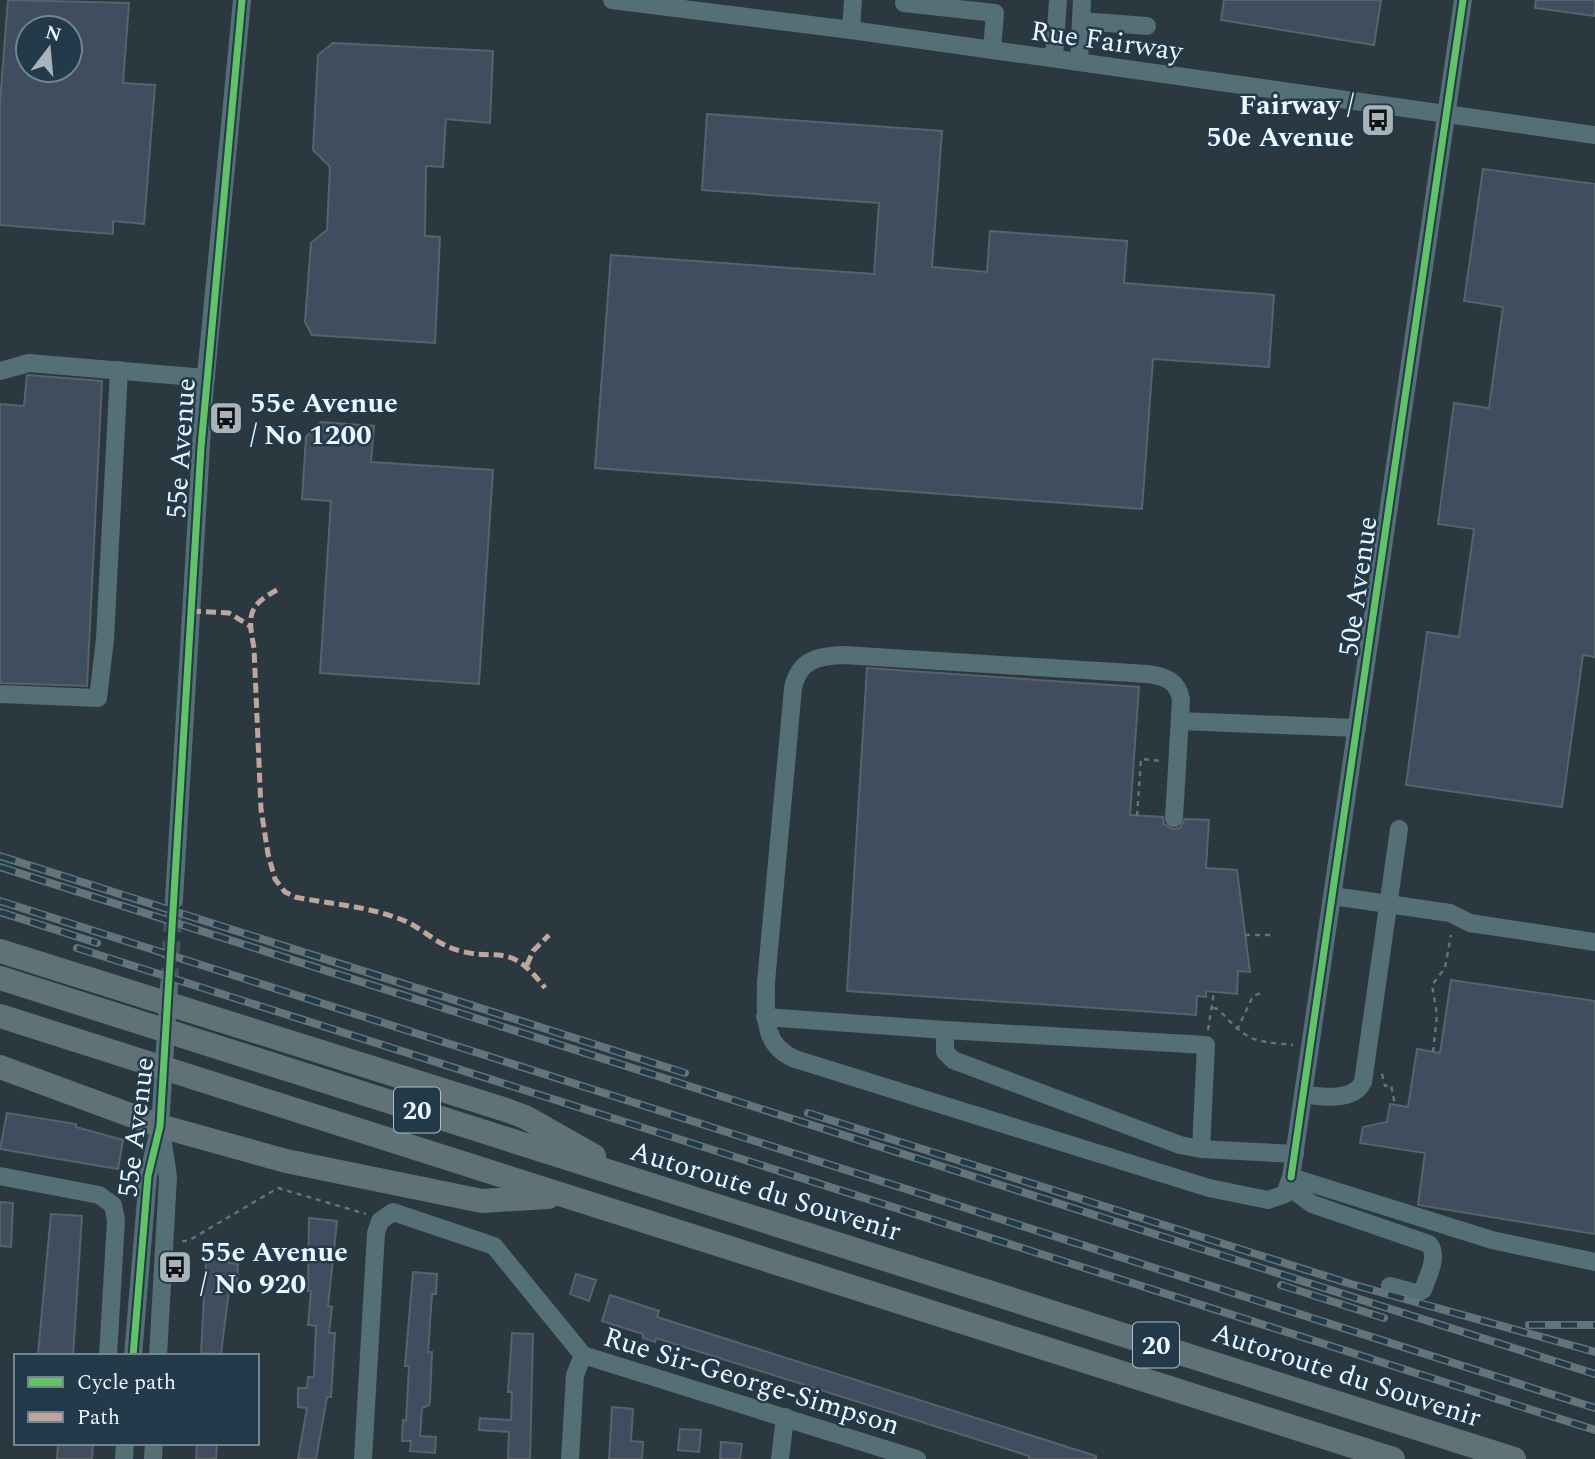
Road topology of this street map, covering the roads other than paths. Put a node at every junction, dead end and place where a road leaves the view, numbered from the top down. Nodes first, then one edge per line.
1 (242, 0) edge
2 (612, 0) edge
3 (853, 0) edge
4 (1058, 0) edge
5 (1082, 0) edge
6 (1463, 0) edge
7 (904, 3) dead end
8 (1081, 21) junction
9 (1147, 26) dead end
10 (851, 30) junction
11 (992, 50) junction
12 (1054, 58) junction
13 (1079, 62) junction
14 (1446, 114) junction
15 (1595, 135) edge
16 (120, 370) junction
17 (0, 371) edge
18 (206, 378) junction
19 (0, 694) edge
20 (1180, 721) junction
21 (1357, 728) junction
22 (1174, 818) dead end
23 (1399, 829) dead end
24 (1333, 896) junction
25 (174, 900) tunnel mouth
26 (1389, 905) junction
27 (1595, 942) edge
28 (0, 951) edge
29 (0, 978) edge
30 (169, 995) junction
31 (0, 1016) edge
32 (765, 1017) junction
33 (945, 1030) junction
34 (0, 1067) edge
35 (1303, 1094) junction
36 (160, 1126) junction
37 (1201, 1149) junction
38 (1295, 1154) junction
39 (0, 1176) edge
40 (640, 1182) junction
41 (1290, 1182) junction
42 (563, 1195) junction
43 (1595, 1262) edge
44 (1390, 1286) dead end
45 (135, 1336) junction
46 (158, 1347) edge
47 (108, 1354) edge
48 (133, 1354) edge
49 (583, 1355) junction
50 (785, 1418) junction
51 (363, 1459) edge
52 (570, 1459) edge
53 (780, 1459) edge
54 (917, 1459) edge
55 (1393, 1459) edge
56 (1514, 1459) edge

1 - 18 street, 55e Avenue
2 - 10 street, Rue Fairway
3 - 10 street
4 - 12 street
5 - 8 street
6 - 14 street, 50e Avenue
7 - 11 street
8 - 9 street
8 - 13 street
10 - 11 street, Rue Fairway
11 - 12 street, Rue Fairway
12 - 13 street, Rue Fairway
13 - 14 street, Rue Fairway
14 - 15 street, Rue Fairway
14 - 21 street, 50e Avenue
16 - 17 street
16 - 18 street
16 - 19 street
18 - 25 street, 55e Avenue
20 - 21 street
20 - 22 street
20 - 32 street
21 - 24 street, 50e Avenue
23 - 26 street
24 - 26 street
24 - 35 street, 50e Avenue
26 - 27 street
26 - 35 street
28 - 30 highway
29 - 40 highway, Autoroute du Souvenir / 20
30 - 36 street, 55e Avenue
30 - 40 highway
31 - 42 highway, 20
32 - 33 street
32 - 41 street
33 - 37 street
33 - 37 street
34 - 36 highway
35 - 38 street, 50e Avenue
36 - 42 highway
36 - 45 street, 55e Avenue
36 - 46 street, 55e Avenue
37 - 38 street
38 - 41 street, 50e Avenue
39 - 47 street, 55e Avenue
40 - 56 highway, Autoroute du Souvenir / 20
41 - 43 street
41 - 44 street
42 - 55 highway, 20
45 - 46 street
45 - 48 street, 55e Avenue
49 - 50 street, Rue Sir-George-Simpson
49 - 51 street, Rue Sir-George-Simpson
49 - 52 street
50 - 53 street
50 - 54 street, Rue Sir-George-Simpson

